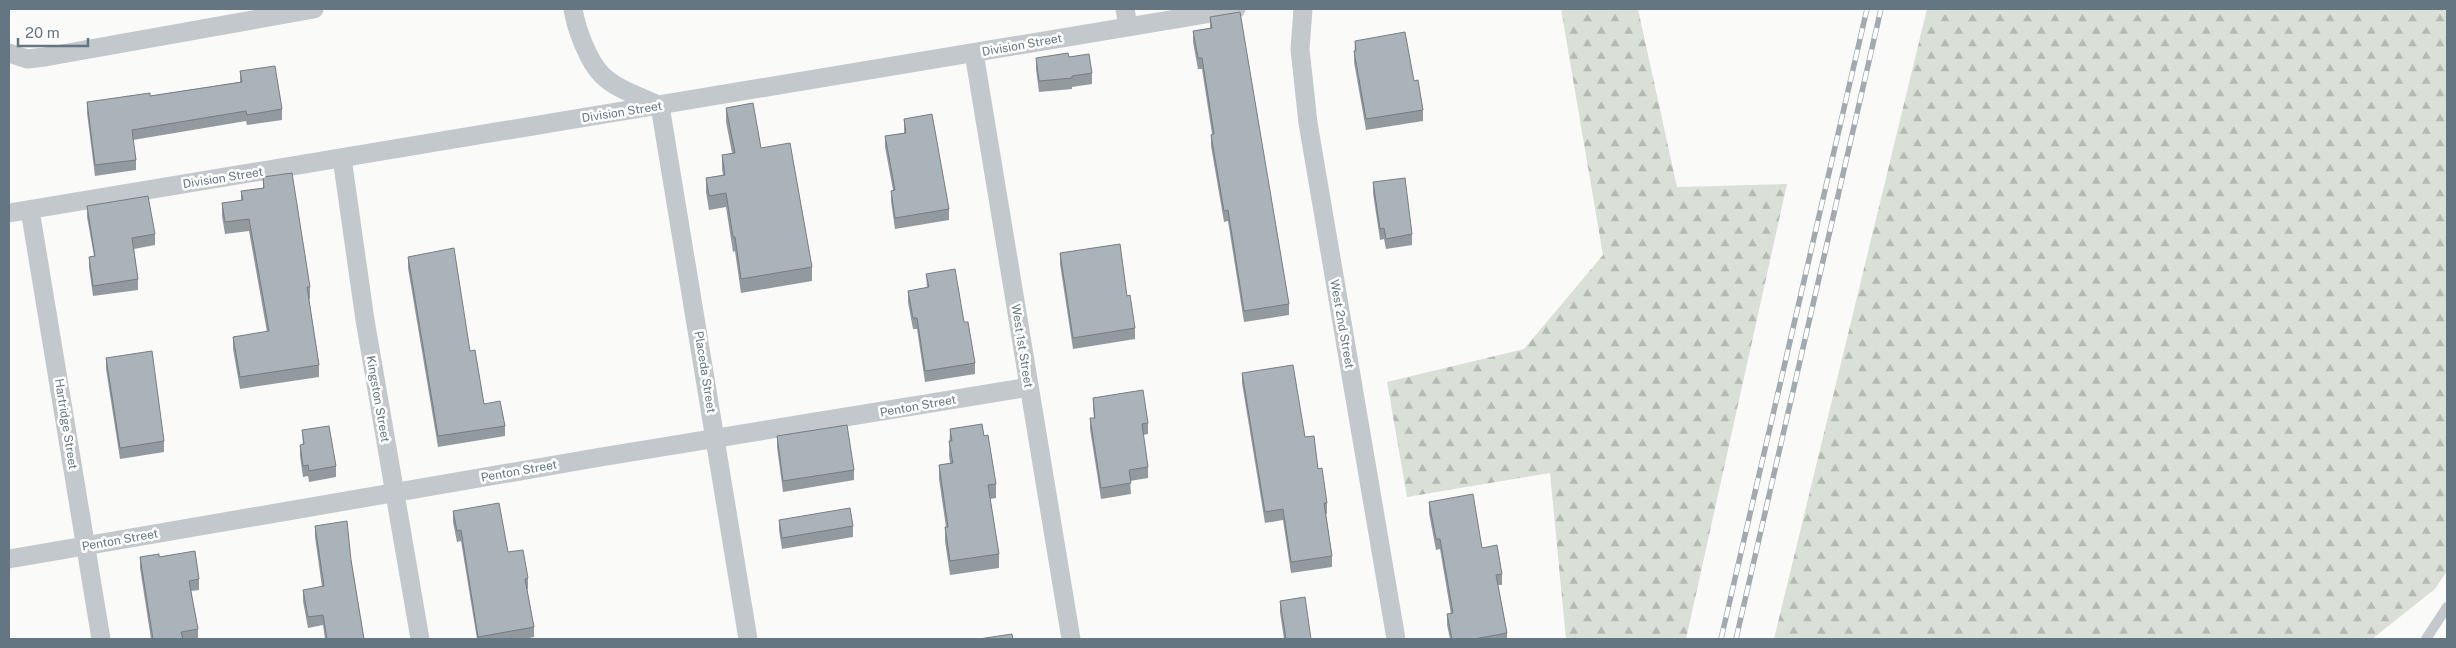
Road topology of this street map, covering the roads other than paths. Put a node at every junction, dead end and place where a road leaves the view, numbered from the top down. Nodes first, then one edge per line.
1 (314, 9) edge
2 (573, 9) edge
3 (1236, 9) edge
4 (1304, 9) edge
5 (1126, 17) edge
6 (9, 53) edge
7 (974, 53) junction
8 (660, 106) junction
9 (342, 158) junction
10 (30, 210) junction
11 (9, 214) edge
12 (1029, 387) junction
13 (716, 440) junction
14 (394, 492) junction
15 (86, 546) junction
16 (9, 559) edge
17 (2447, 607) edge
18 (101, 639) edge
19 (420, 639) edge
20 (748, 639) edge
21 (1071, 639) edge
22 (1396, 639) edge
23 (2426, 639) edge

1 - 6 street
2 - 8 street
3 - 5 street, Division Street
4 - 22 street, West 2nd Street
5 - 7 street, Division Street
7 - 8 street, Division Street
7 - 12 street, West 1st Street
8 - 9 street, Division Street
8 - 13 street, Placeda Street
9 - 10 street, Division Street
9 - 14 street, Kingston Street
10 - 11 street, Division Street
10 - 15 street, Hartridge Street
12 - 13 street, Penton Street
12 - 21 street, West 1st Street
13 - 14 street, Penton Street
13 - 20 street, Placeda Street
14 - 15 street, Penton Street
14 - 19 street, Kingston Street
15 - 16 street, Penton Street
15 - 18 street, Hartridge Street
17 - 23 lane

